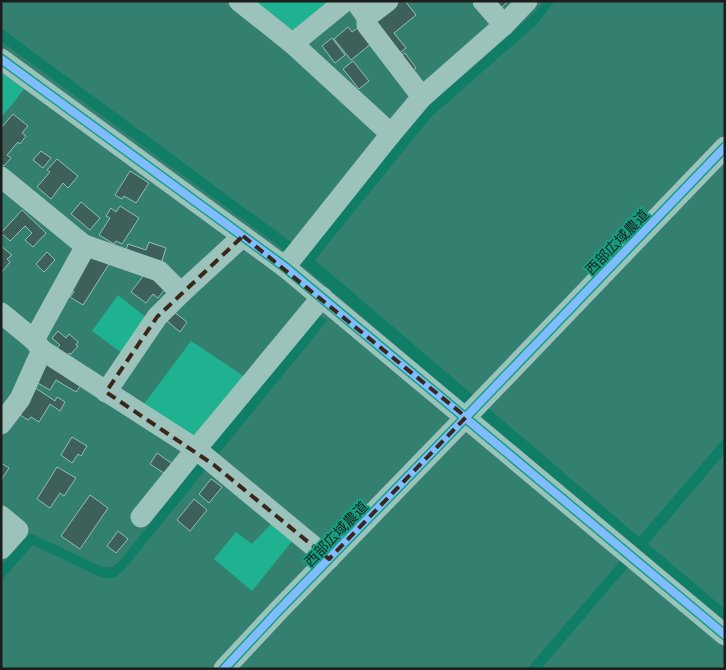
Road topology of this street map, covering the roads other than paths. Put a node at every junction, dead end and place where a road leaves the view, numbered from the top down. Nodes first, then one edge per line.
1 (239, 1) edge
2 (345, 1) edge
3 (388, 1) edge
4 (483, 1) edge
5 (527, 1) edge
6 (362, 9) edge
7 (504, 25) junction
8 (294, 44) junction
9 (1, 59) edge
10 (422, 97) junction
11 (391, 134) junction
12 (725, 147) edge
13 (1, 178) edge
14 (243, 236) junction
15 (84, 245) junction
16 (287, 264) junction
17 (181, 293) junction
18 (322, 298) junction
19 (5, 323) edge
20 (38, 345) junction
21 (106, 392) junction
22 (466, 418) junction
23 (1, 424) edge
24 (203, 455) junction
25 (1, 516) edge
26 (141, 517) dead end
27 (1, 549) edge
28 (329, 559) junction
29 (725, 635) edge
30 (224, 669) edge

1 - 8 street
2 - 8 street
3 - 6 street
4 - 7 street
5 - 7 street
6 - 10 street
7 - 10 street
8 - 11 street
9 - 14 street
10 - 11 street
11 - 16 street
12 - 22 street, 西部広域農道
13 - 15 street
14 - 16 street
14 - 17 street
15 - 17 street
15 - 20 street
16 - 18 street
17 - 21 street
18 - 22 street
18 - 24 street
19 - 20 street
20 - 21 street
20 - 23 street
21 - 24 street
22 - 28 street, 西部広域農道
22 - 29 street
24 - 26 street
24 - 28 street
25 - 27 street
28 - 30 street, 西部広域農道

